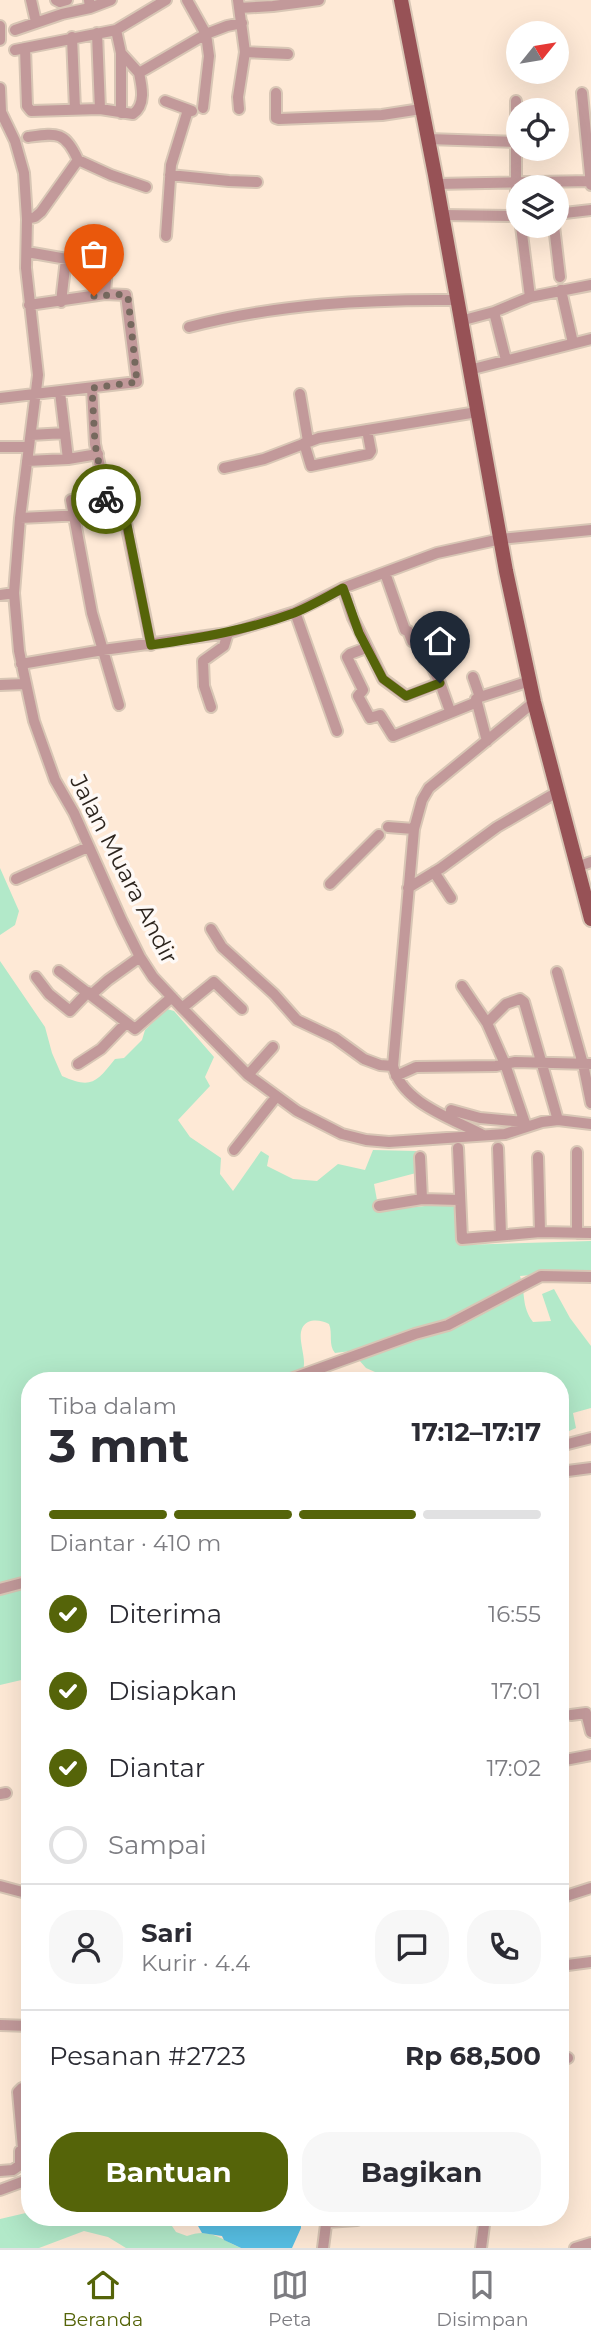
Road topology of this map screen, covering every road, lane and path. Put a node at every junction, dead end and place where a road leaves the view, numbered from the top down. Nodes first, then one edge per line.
1 (31, 0) edge
2 (56, 0) edge
3 (66, 0) edge
4 (111, 0) edge
5 (143, 0) edge
6 (166, 0) edge
7 (187, 0) edge
8 (319, 0) edge
9 (401, 0) edge
10 (89, 4) edge
11 (239, 4) edge
12 (147, 12) junction
13 (36, 22) junction
14 (242, 23) junction
15 (0, 26) edge
16 (15, 30) dead end
17 (116, 30) junction
18 (97, 33) junction
19 (206, 34) junction
20 (72, 37) junction
21 (0, 40) edge
22 (245, 52) junction
23 (121, 53) junction
24 (288, 54) dead end
25 (139, 73) junction
26 (0, 88) edge
27 (276, 93) dead end
28 (582, 93) dead end
29 (165, 101) dead end
30 (75, 109) junction
31 (100, 109) junction
32 (239, 109) dead end
33 (421, 109) junction
34 (195, 110) junction
35 (121, 113) junction
36 (28, 137) dead end
37 (428, 139) junction
38 (506, 142) edge
39 (78, 160) junction
40 (170, 175) junction
41 (257, 182) dead end
42 (506, 183) edge
43 (569, 183) edge
44 (591, 183) edge
45 (437, 184) junction
46 (146, 187) dead end
47 (591, 210) edge
48 (569, 213) edge
49 (443, 215) junction
50 (27, 219) junction
51 (506, 219) edge
52 (166, 236) dead end
53 (522, 238) edge
54 (555, 238) edge
55 (27, 252) junction
56 (66, 259) junction
57 (560, 277) dead end
58 (591, 285) edge
59 (561, 290) junction
60 (105, 294) junction
61 (530, 297) junction
62 (457, 300) junction
63 (61, 302) junction
64 (29, 305) junction
65 (494, 312) junction
66 (460, 321) junction
67 (189, 327) dead end
68 (591, 339) edge
69 (573, 343) junction
70 (506, 360) junction
71 (469, 370) junction
72 (92, 388) junction
73 (60, 392) junction
74 (300, 394) dead end
75 (35, 395) junction
76 (0, 398) edge
77 (477, 412) junction
78 (367, 430) junction
79 (65, 433) junction
80 (31, 435) junction
81 (306, 442) junction
82 (0, 447) edge
83 (29, 447) junction
84 (97, 454) junction
85 (68, 459) junction
86 (27, 461) junction
87 (224, 468) dead end
88 (88, 499) dead end
89 (108, 513) junction
90 (74, 516) junction
91 (20, 518) junction
92 (591, 530) edge
93 (500, 539) junction
94 (385, 573) junction
95 (343, 588) junction
96 (14, 593) junction
97 (0, 595) edge
98 (295, 612) junction
99 (228, 633) junction
100 (151, 645) junction
101 (366, 648) junction
102 (103, 650) junction
103 (21, 664) junction
104 (474, 677) dead end
105 (530, 681) junction
106 (440, 683) junction
107 (25, 684) junction
108 (0, 685) edge
109 (479, 699) junction
110 (534, 702) junction
111 (119, 705) dead end
112 (211, 707) dead end
113 (450, 712) junction
114 (337, 731) dead end
115 (488, 741) junction
116 (559, 791) junction
117 (388, 827) dead end
118 (414, 829) junction
119 (379, 835) dead end
120 (88, 847) junction
121 (584, 864) edge
122 (434, 872) junction
123 (16, 878) dead end
124 (330, 884) dead end
125 (408, 888) junction
126 (450, 898) dead end
127 (590, 911) edge
128 (211, 929) dead end
129 (140, 957) junction
130 (59, 971) dead end
131 (557, 972) dead end
132 (36, 977) dead end
133 (462, 986) dead end
134 (89, 993) junction
135 (172, 997) junction
136 (182, 1008) junction
137 (242, 1009) dead end
138 (126, 1023) junction
139 (487, 1023) junction
140 (273, 1047) dead end
141 (542, 1063) junction
142 (78, 1064) dead end
143 (505, 1064) junction
144 (587, 1064) edge
145 (394, 1071) junction
146 (248, 1075) junction
147 (276, 1097) junction
148 (591, 1103) edge
149 (451, 1110) dead end
150 (558, 1120) junction
151 (525, 1124) junction
152 (591, 1124) edge
153 (482, 1135) junction
154 (498, 1147) dead end
155 (458, 1148) dead end
156 (234, 1150) dead end
157 (577, 1152) dead end
158 (420, 1157) dead end
159 (538, 1157) dead end
160 (422, 1199) junction
161 (460, 1200) junction
162 (379, 1206) dead end
163 (540, 1231) junction
164 (577, 1233) junction
165 (591, 1233) edge
166 (501, 1236) junction
167 (591, 1277) edge
168 (310, 1372) edge
169 (591, 1438) edge
170 (569, 1444) edge
171 (591, 1468) edge
172 (569, 1471) edge
173 (21, 1583) edge
174 (0, 1589) edge
175 (571, 1714) dead end
176 (591, 1732) edge
177 (591, 1755) edge
178 (569, 1759) edge
179 (0, 1886) edge
180 (591, 1888) edge
181 (21, 1892) edge
182 (569, 1895) edge
183 (591, 1962) edge
184 (569, 1964) edge
185 (0, 2025) edge
186 (21, 2026) edge
187 (21, 2089) edge
188 (21, 2126) edge
189 (21, 2150) edge
190 (0, 2171) edge
191 (21, 2182) edge
192 (0, 2190) edge
193 (326, 2226) edge
194 (484, 2226) edge
195 (591, 2243) edge
196 (323, 2248) edge
197 (481, 2248) edge
198 (575, 2248) edge

1 - 13 street
2 - 3 street
4 - 10 street
5 - 12 street
6 - 12 street
7 - 19 street
8 - 11 street
9 - 33 main road
10 - 13 street
11 - 14 street
12 - 17 street
13 - 16 street
14 - 19 street
14 - 22 street
15 - 21 street
17 - 18 street
17 - 23 street
18 - 20 street
18 - 31 street
19 - 25 street
19 - 34 street
20 - 30 street
20 - 30 street
22 - 24 street
22 - 32 street
23 - 25 street
23 - 35 street
25 - 35 street
26 - 50 street, Jalan Muara Andir
27 - 33 street
28 - 44 street
29 - 34 street
30 - 31 street
31 - 35 street
33 - 37 main road
34 - 40 street
36 - 39 street
37 - 38 street
37 - 45 main road
39 - 46 street
39 - 50 street
40 - 41 street
40 - 52 street
42 - 45 street
43 - 44 street
45 - 49 main road
47 - 48 street
49 - 51 street
49 - 62 main road
50 - 55 street, Jalan Muara Andir
53 - 61 street
54 - 57 street
55 - 56 street
55 - 64 street, Jalan Muara Andir
56 - 60 street
56 - 63 street
58 - 59 street
59 - 61 street
59 - 69 street
60 - 63 street
60 - 72 street
61 - 65 street
62 - 66 main road
62 - 67 street
63 - 64 street
64 - 75 street, Jalan Muara Andir
65 - 66 street
65 - 70 street
66 - 71 main road
68 - 69 street
69 - 70 street
70 - 71 street
71 - 77 main road
72 - 73 street
72 - 84 street
73 - 75 street
73 - 79 street
74 - 81 street
75 - 76 street
75 - 80 street, Jalan Muara Andir
77 - 78 street
77 - 93 main road
78 - 81 street
78 - 81 street
79 - 80 street
79 - 85 street
80 - 83 street, Jalan Muara Andir
81 - 87 street
82 - 83 street
83 - 86 street, Jalan Muara Andir
84 - 85 street
84 - 89 street
85 - 86 street
86 - 91 street, Jalan Muara Andir
88 - 90 street
89 - 90 street
89 - 100 street
90 - 91 street
90 - 102 street
91 - 96 street, Jalan Muara Andir
92 - 93 street
93 - 94 street
93 - 105 main road
94 - 95 street
94 - 106 street
95 - 98 street
95 - 101 street
96 - 97 street
96 - 103 street, Jalan Muara Andir
98 - 99 street
98 - 114 street
99 - 100 street
99 - 112 street
100 - 102 street
101 - 106 street
101 - 113 street
102 - 103 street
102 - 111 street
103 - 107 street, Jalan Muara Andir
104 - 109 street
105 - 109 street
105 - 110 main road
106 - 113 street
107 - 108 street
107 - 120 street, Jalan Muara Andir
109 - 113 street
109 - 115 street
110 - 115 street
110 - 116 main road
115 - 118 street
116 - 121 main road
116 - 122 street
117 - 118 street
118 - 125 street
119 - 124 street
120 - 123 street
120 - 129 street, Jalan Muara Andir
121 - 127 main road
122 - 125 street
122 - 126 street
125 - 145 street
128 - 145 street
129 - 134 street
129 - 135 street, Jalan Muara Andir
130 - 134 street
131 - 144 street
132 - 134 street
133 - 139 street
134 - 138 street
135 - 136 street, Jalan Muara Andir
135 - 138 street
136 - 137 street
136 - 146 street, Jalan Muara Andir
138 - 142 street
139 - 141 street
139 - 143 street
140 - 146 street
141 - 143 street
141 - 144 street
141 - 150 street
143 - 145 street
143 - 151 street
144 - 148 street
145 - 153 street
146 - 147 street, Jalan Muara Andir
147 - 153 street, Jalan Muara Andir
147 - 156 street
149 - 151 street
150 - 151 street, Jalan Muara Andir
150 - 152 street, Jalan Muara Andir
151 - 153 street, Jalan Muara Andir
154 - 166 street
155 - 161 street
157 - 164 street
158 - 160 street
159 - 163 street
160 - 161 street
160 - 162 street
161 - 166 street
163 - 164 street
163 - 166 street
164 - 165 street
167 - 168 street
169 - 170 street
171 - 172 street
173 - 174 street
175 - 176 street
177 - 178 street
179 - 181 street
180 - 182 street
183 - 184 street
185 - 186 street
187 - 188 street
189 - 190 street
191 - 192 street
193 - 196 street
194 - 197 street
195 - 198 street

